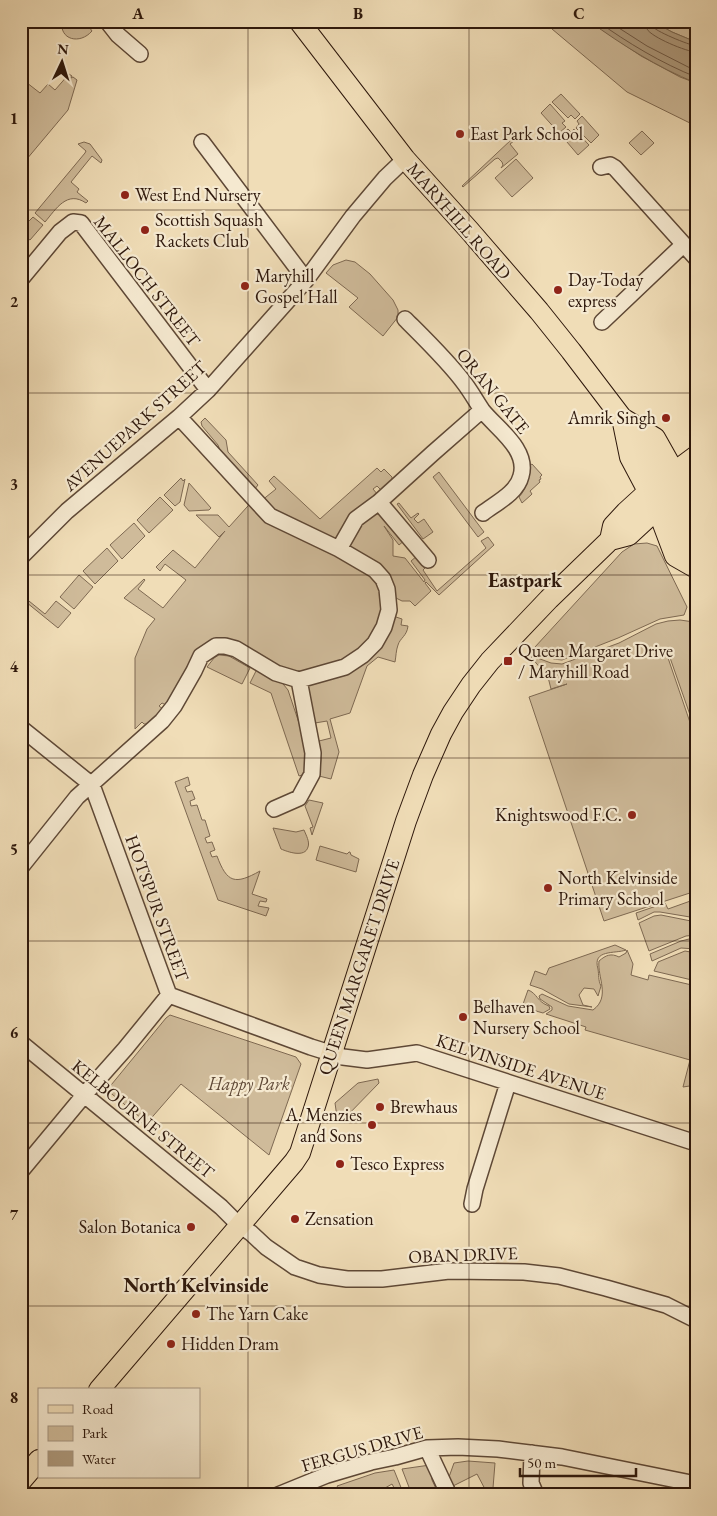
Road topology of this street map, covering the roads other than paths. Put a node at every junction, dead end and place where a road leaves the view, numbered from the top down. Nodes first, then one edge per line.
1 (107, 21) edge
2 (299, 21) edge
3 (140, 54) dead end
4 (202, 142) dead end
5 (406, 159) junction
6 (601, 167) dead end
7 (683, 245) junction
8 (696, 258) edge
9 (21, 279) edge
10 (306, 280) junction
11 (405, 319) dead end
12 (602, 322) dead end
13 (208, 390) junction
14 (482, 410) junction
15 (179, 417) junction
16 (622, 418) junction
17 (696, 456) edge
18 (670, 487) edge
19 (379, 502) junction
20 (483, 513) dead end
21 (696, 517) edge
22 (339, 549) junction
23 (21, 557) edge
24 (428, 560) dead end
25 (696, 561) edge
26 (696, 568) edge
27 (299, 680) junction
28 (21, 728) edge
29 (92, 785) junction
30 (274, 809) dead end
31 (21, 867) edge
32 (169, 995) junction
33 (21, 1043) edge
34 (332, 1053) junction
35 (508, 1083) junction
36 (85, 1094) junction
37 (696, 1143) edge
38 (21, 1171) edge
39 (472, 1204) dead end
40 (239, 1226) junction
41 (696, 1320) edge
42 (101, 1388) edge
43 (427, 1448) junction
44 (532, 1453) junction
45 (696, 1484) edge
46 (278, 1495) edge
47 (449, 1495) edge
48 (536, 1495) edge

1 - 3 street
2 - 5 main road, MARYHILL ROAD
4 - 10 street
5 - 10 street, AVENUEPARK STREET
5 - 16 main road, MARYHILL ROAD
6 - 7 street
7 - 8 street
7 - 12 street
9 - 13 street, MALLOCH STREET
10 - 13 street, AVENUEPARK STREET
11 - 14 street, ORAN GATE
13 - 15 street, AVENUEPARK STREET
14 - 19 street
14 - 20 street, ORAN GATE
15 - 22 street
15 - 23 street, AVENUEPARK STREET
16 - 18 main road, MARYHILL ROAD
16 - 18 main road, MARYHILL ROAD
17 - 18 main road, QUEEN MARGARET DRIVE
18 - 21 main road, MARYHILL ROAD
18 - 25 main road
18 - 26 main road, MARYHILL ROAD
18 - 34 main road, QUEEN MARGARET DRIVE
19 - 22 street
19 - 24 street
22 - 27 street
27 - 29 street
27 - 30 street
28 - 29 street
29 - 31 street
29 - 32 street, HOTSPUR STREET
32 - 34 street, HOTSPUR STREET
32 - 36 street
33 - 36 street, KELBOURNE STREET
34 - 35 street, KELVINSIDE AVENUE
34 - 40 main road, QUEEN MARGARET DRIVE
35 - 37 street, KELVINSIDE AVENUE
35 - 39 street
36 - 38 street
36 - 40 street, KELBOURNE STREET
40 - 41 street, OBAN DRIVE
40 - 42 main road, QUEEN MARGARET DRIVE
43 - 44 street, FERGUS DRIVE
43 - 46 street, FERGUS DRIVE
43 - 47 street
44 - 45 street, FERGUS DRIVE
44 - 48 street

